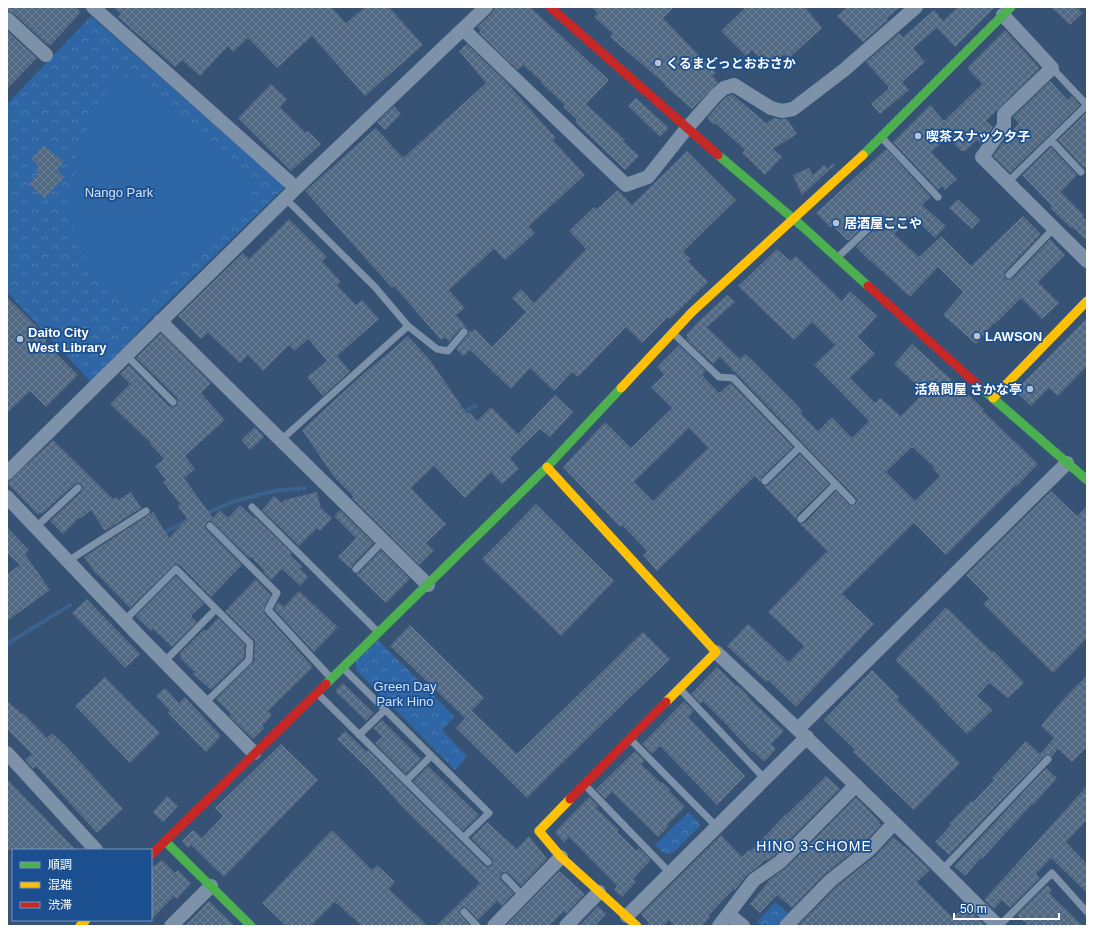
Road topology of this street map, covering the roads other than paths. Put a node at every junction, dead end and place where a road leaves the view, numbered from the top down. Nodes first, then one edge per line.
1 (93, 7) edge
2 (486, 7) edge
3 (550, 7) edge
4 (916, 7) edge
5 (1007, 11) edge
6 (7, 18) edge
7 (463, 29) junction
8 (46, 55) dead end
9 (1052, 68) junction
10 (687, 128) junction
11 (882, 138) junction
12 (1051, 140) junction
13 (1081, 172) dead end
14 (1008, 182) junction
15 (296, 188) junction
16 (938, 197) dead end
17 (285, 198) junction
18 (794, 219) junction
19 (874, 223) dead end
20 (1054, 228) junction
21 (837, 258) junction
22 (1087, 261) edge
23 (1009, 275) dead end
24 (1087, 301) edge
25 (160, 321) junction
26 (408, 326) junction
27 (464, 332) dead end
28 (673, 332) junction
29 (126, 355) junction
30 (993, 398) junction
31 (173, 402) dead end
32 (281, 440) junction
33 (800, 447) junction
34 (1067, 463) junction
35 (547, 467) junction
36 (7, 473) edge
37 (1087, 480) edge
38 (766, 481) dead end
39 (836, 484) junction
40 (78, 488) dead end
41 (7, 497) edge
42 (852, 501) dead end
43 (252, 507) dead end
44 (146, 511) dead end
45 (801, 519) dead end
46 (210, 526) dead end
47 (36, 527) junction
48 (383, 541) junction
49 (68, 561) junction
50 (356, 569) dead end
51 (428, 585) junction
52 (216, 609) junction
53 (124, 620) junction
54 (378, 633) junction
55 (716, 652) junction
56 (165, 662) junction
57 (343, 667) junction
58 (331, 678) junction
59 (680, 689) junction
60 (316, 693) junction
61 (205, 703) junction
62 (385, 710) junction
63 (802, 733) junction
64 (359, 735) junction
65 (630, 739) junction
66 (254, 753) junction
67 (7, 754) edge
68 (431, 756) junction
69 (1048, 759) dead end
70 (765, 779) junction
71 (406, 781) junction
72 (585, 785) junction
73 (856, 786) junction
74 (894, 823) junction
75 (717, 827) junction
76 (464, 837) junction
77 (166, 842) junction
78 (95, 849) edge
79 (152, 854) edge
80 (561, 857) junction
81 (488, 862) dead end
82 (942, 870) junction
83 (670, 873) junction
84 (505, 877) dead end
85 (210, 886) junction
86 (599, 892) junction
87 (523, 896) junction
88 (464, 912) dead end
89 (1087, 912) edge
90 (728, 914) junction
91 (632, 921) edge
92 (171, 926) edge
93 (251, 926) edge
94 (477, 926) edge
95 (494, 926) edge
96 (566, 926) edge
97 (719, 926) edge
98 (743, 926) edge
99 (786, 926) edge
100 (998, 926) edge

1 - 15 street
2 - 7 street
3 - 10 street
4 - 10 street
5 - 9 street
5 - 11 street
6 - 8 street
7 - 10 street
7 - 15 street
9 - 12 lane
9 - 14 street
10 - 18 street
11 - 16 lane
11 - 18 street
12 - 13 lane
12 - 14 lane
14 - 20 street
15 - 17 street
17 - 25 street
17 - 26 lane
18 - 21 street
18 - 28 street
19 - 21 lane
20 - 22 street
20 - 23 lane
21 - 30 street
24 - 30 street
25 - 29 street
25 - 32 street
26 - 27 lane
26 - 32 lane
28 - 33 lane
28 - 35 street
29 - 31 lane
29 - 36 street
30 - 34 street
32 - 48 street
33 - 38 lane
33 - 39 lane
34 - 37 street
34 - 63 street
35 - 51 street
35 - 55 street
39 - 42 lane
39 - 45 lane
40 - 47 lane
41 - 47 street
43 - 54 lane
44 - 49 lane
46 - 58 lane
47 - 49 street
48 - 50 lane
48 - 51 street
49 - 53 street
51 - 54 street
52 - 53 lane
52 - 56 lane
52 - 61 lane
53 - 56 street
54 - 57 street
55 - 59 street
55 - 63 street
56 - 61 street
57 - 58 street
57 - 62 lane
58 - 60 street
59 - 65 street
59 - 70 lane
60 - 64 lane
60 - 66 street
61 - 66 street
62 - 64 lane
62 - 68 lane
63 - 70 street
63 - 73 street
64 - 71 lane
65 - 72 street
65 - 75 lane
66 - 77 street
67 - 78 street
68 - 71 lane
68 - 76 lane
69 - 82 lane
70 - 75 street
71 - 76 lane
72 - 80 street
72 - 83 lane
73 - 74 street
73 - 90 street
74 - 82 street
74 - 99 street
75 - 83 street
76 - 81 lane
77 - 79 street
77 - 85 street
80 - 86 street
80 - 87 street
82 - 100 street
83 - 91 street
84 - 87 lane
85 - 92 street
85 - 93 street
86 - 91 street
86 - 96 street
87 - 95 street
88 - 94 lane
89 - 100 lane
90 - 97 street
90 - 98 street

